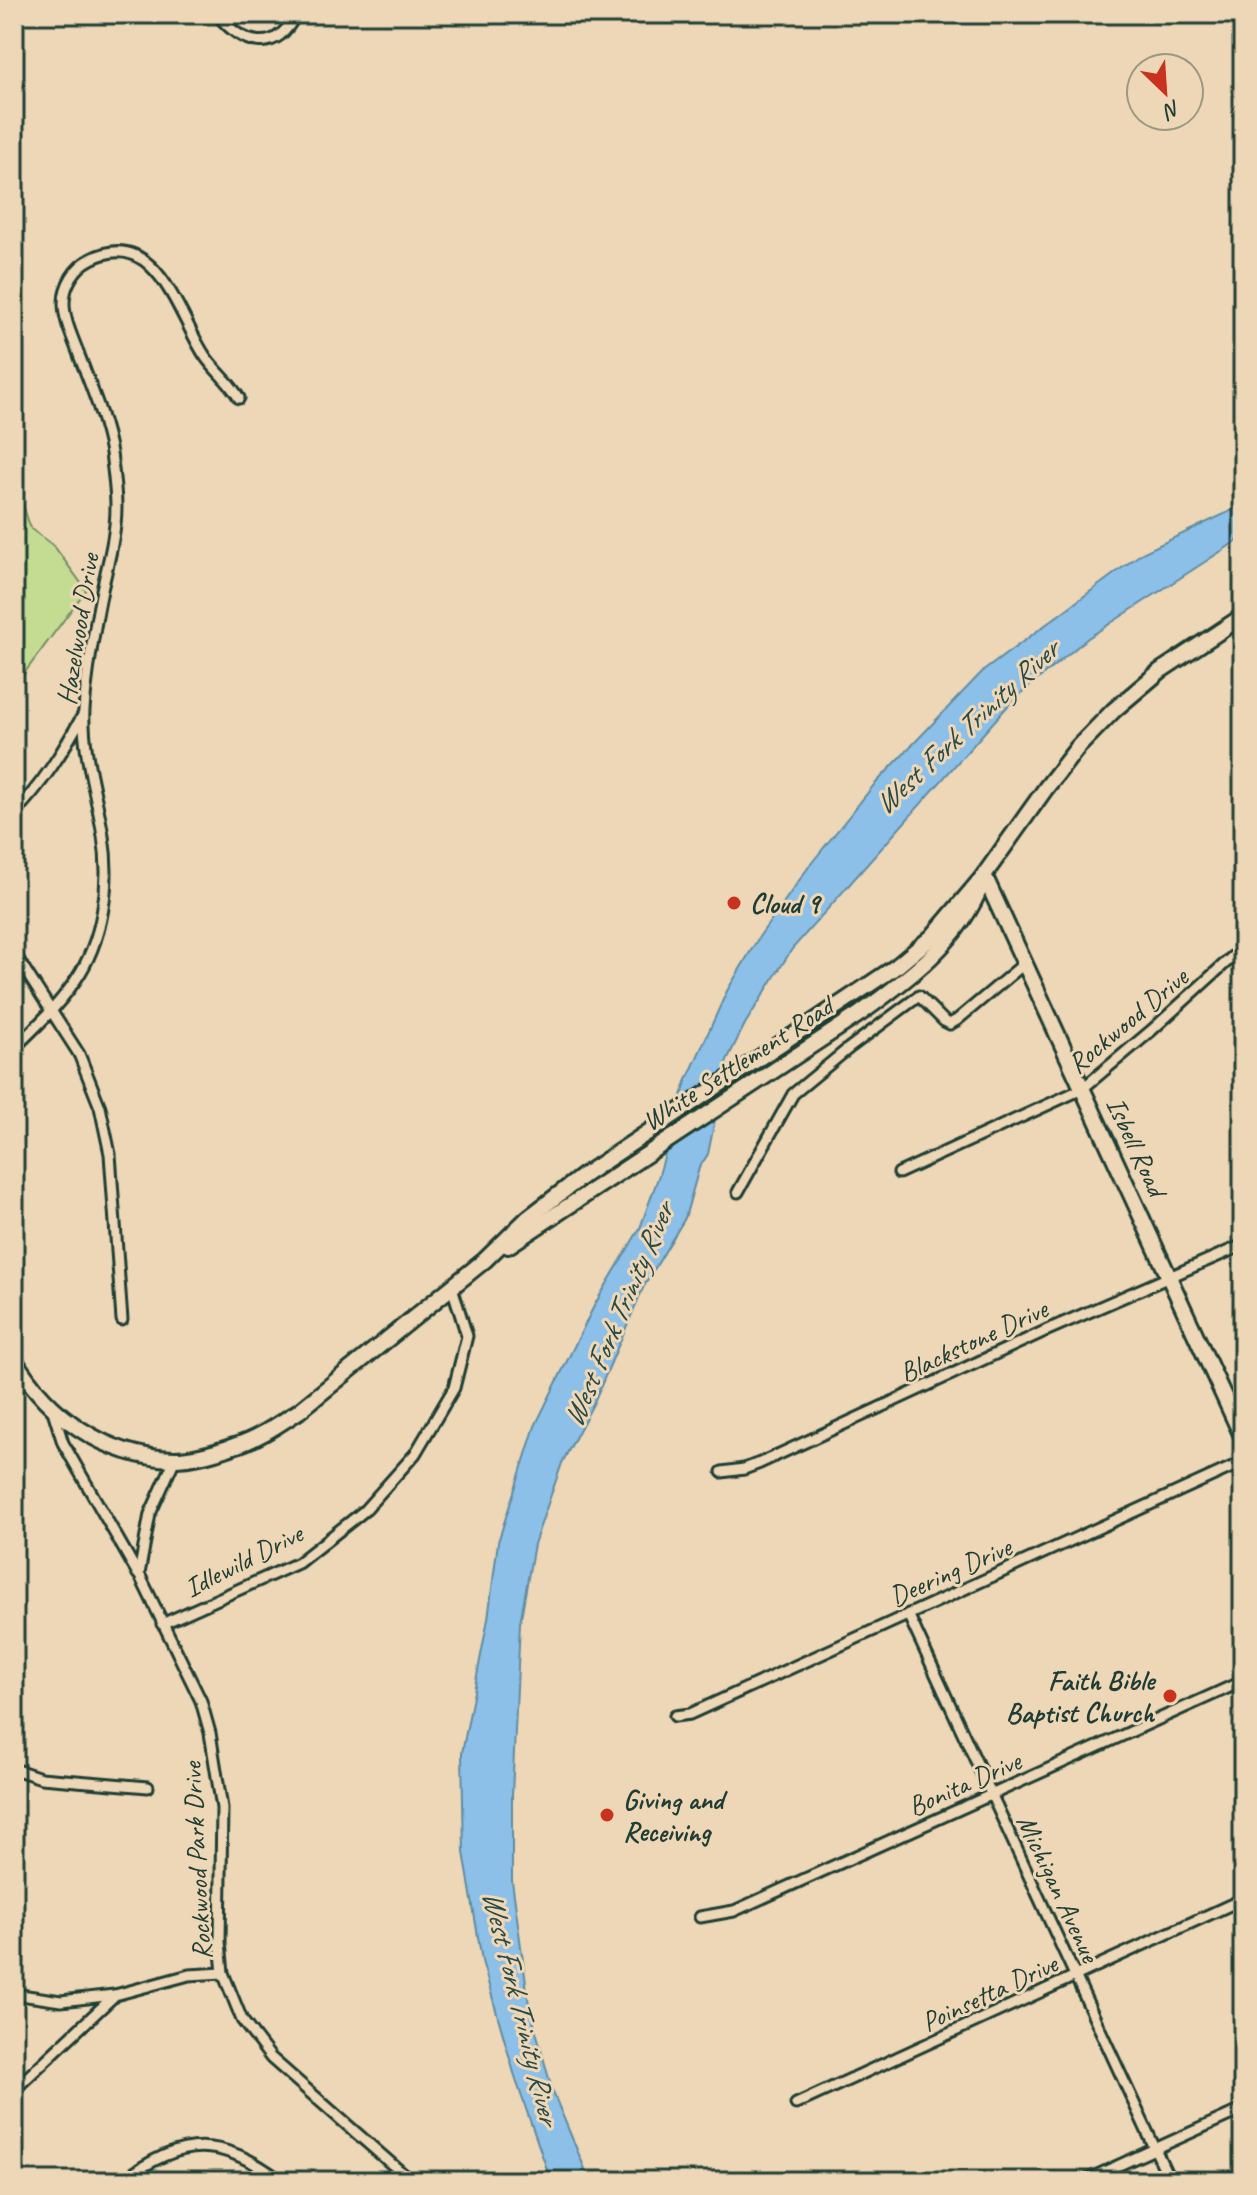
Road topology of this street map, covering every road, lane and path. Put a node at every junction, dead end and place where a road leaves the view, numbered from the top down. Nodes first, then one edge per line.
1 (217, 14) edge
2 (296, 14) edge
3 (239, 398) dead end
4 (1243, 616) edge
5 (84, 713) junction
6 (14, 813) edge
7 (984, 875) junction
8 (1243, 947) edge
9 (14, 953) edge
10 (1025, 963) junction
11 (52, 1011) junction
12 (14, 1048) edge
13 (1082, 1089) junction
14 (899, 1173) dead end
15 (738, 1192) dead end
16 (1243, 1245) edge
17 (485, 1260) junction
18 (1169, 1277) junction
19 (452, 1287) junction
20 (122, 1320) dead end
21 (14, 1359) edge
22 (1243, 1399) edge
23 (1228, 1406) junction
24 (53, 1411) junction
25 (1243, 1438) edge
26 (175, 1459) junction
27 (1243, 1462) edge
28 (722, 1472) dead end
29 (139, 1574) junction
30 (908, 1614) junction
31 (162, 1624) junction
32 (1243, 1681) edge
33 (675, 1716) dead end
34 (14, 1769) edge
35 (148, 1787) dead end
36 (991, 1795) junction
37 (1243, 1899) edge
38 (700, 1917) dead end
39 (223, 1973) junction
40 (1075, 1976) junction
41 (14, 1994) edge
42 (115, 1995) junction
43 (14, 2090) edge
44 (796, 2104) dead end
45 (1243, 2109) edge
46 (1155, 2149) junction
47 (123, 2181) edge
48 (281, 2181) edge
49 (411, 2181) edge
50 (1084, 2181) edge
51 (1170, 2181) edge

1 - 2 street
3 - 5 street, Hazelwood Drive
4 - 7 main road, White Settlement Road
5 - 6 street
5 - 11 street, Hazelwood Drive
7 - 10 main road, Isbell Road
7 - 17 main road, White Settlement Road
7 - 17 main road, White Settlement Road
8 - 13 street, Rockwood Drive
9 - 11 street
10 - 13 main road, Isbell Road
10 - 15 street
11 - 12 street, Hazelwood Drive
11 - 20 street
13 - 14 street, Rockwood Drive
13 - 18 main road, Isbell Road
16 - 18 street, Blackstone Drive
17 - 19 main road, White Settlement Road
18 - 23 main road, Isbell Road
18 - 28 street, Blackstone Drive
19 - 26 main road, White Settlement Road
19 - 31 street, Idlewild Drive
21 - 24 main road, White Settlement Road
22 - 23 street
23 - 25 main road, Isbell Road
24 - 26 main road, White Settlement Road
24 - 29 street, Rockwood Park Drive
26 - 29 street
27 - 30 street, Deering Drive
29 - 31 street, Rockwood Park Drive
30 - 33 street, Deering Drive
30 - 36 street, Michigan Avenue
31 - 39 street, Rockwood Park Drive
32 - 36 street, Bonita Drive
34 - 35 street
36 - 38 street, Bonita Drive
36 - 40 street, Michigan Avenue
37 - 40 street, Poinsetta Drive
39 - 42 street
39 - 49 street, Rockwood Park Drive
40 - 44 street, Poinsetta Drive
40 - 46 street, Michigan Avenue
41 - 42 street
42 - 43 street
45 - 46 street
46 - 50 street
46 - 51 street, Michigan Avenue
47 - 48 street

